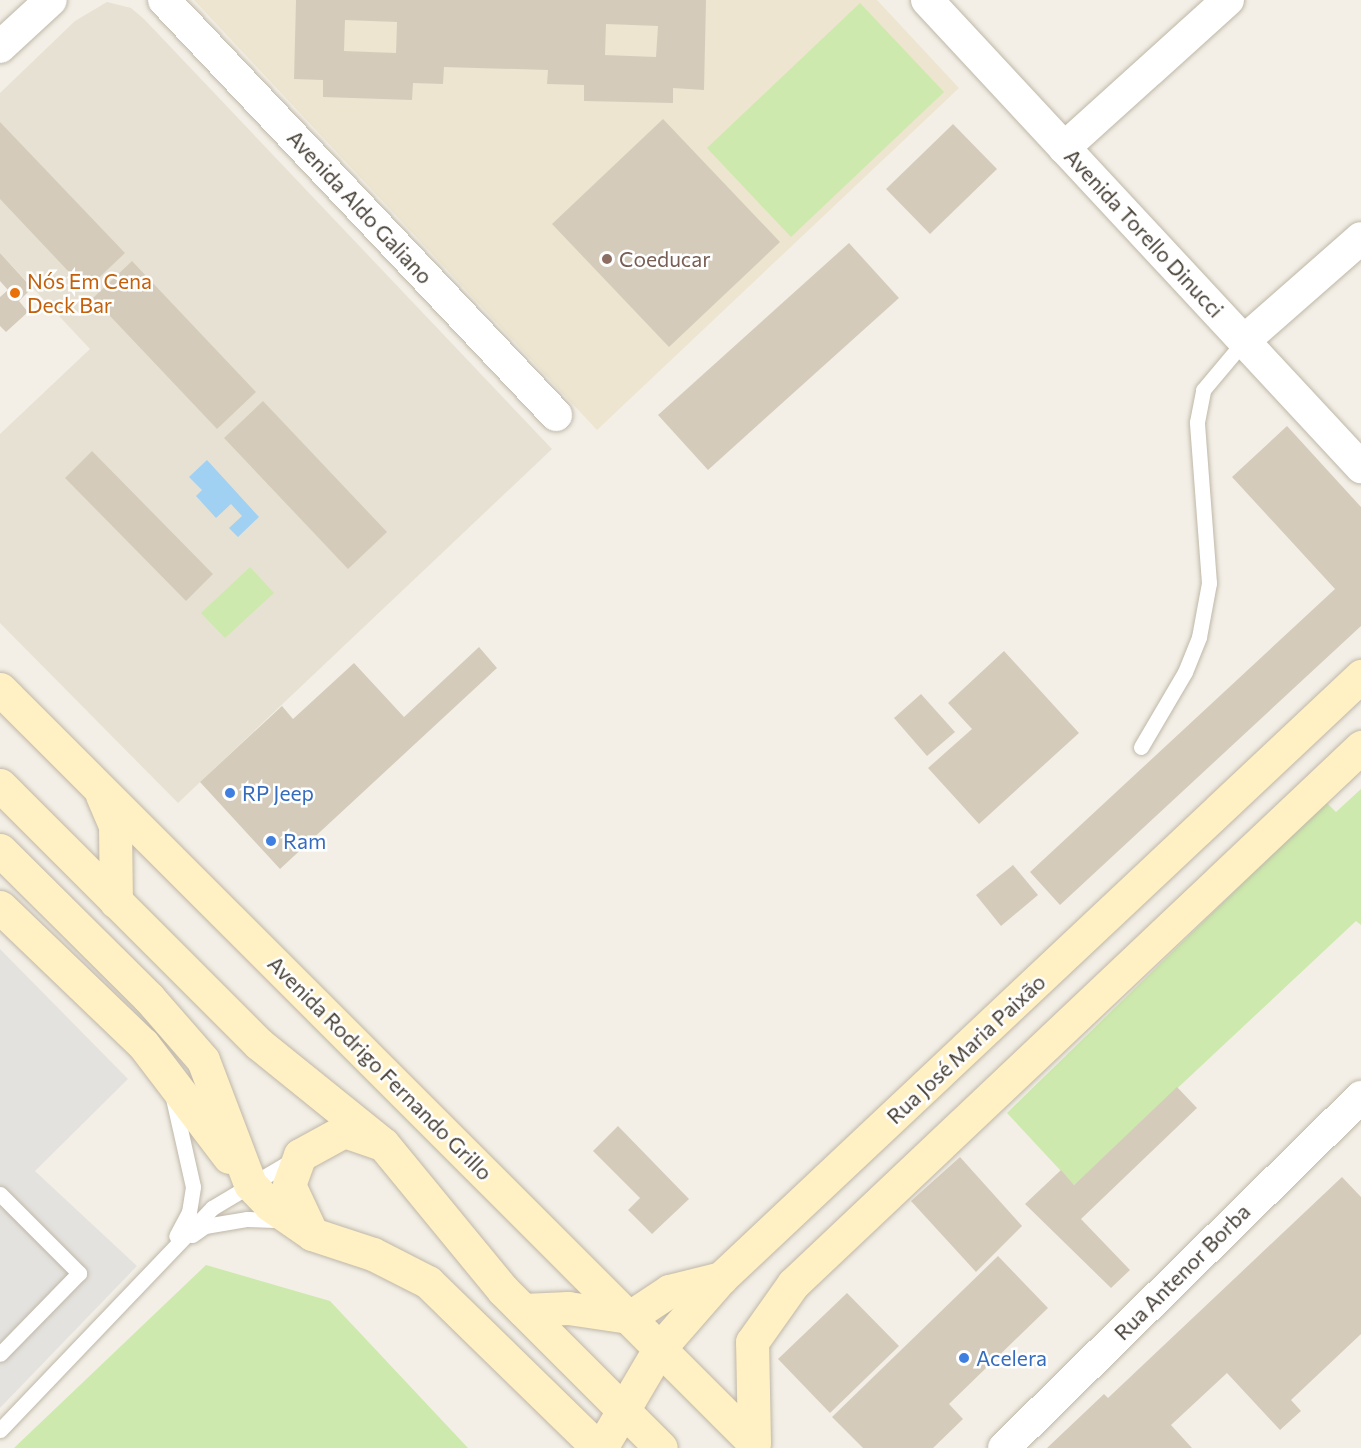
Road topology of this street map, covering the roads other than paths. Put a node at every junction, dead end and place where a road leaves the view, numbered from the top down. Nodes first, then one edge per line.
1 (51, 0) edge
2 (164, 0) edge
3 (927, 0) edge
4 (1228, 0) edge
5 (0, 47) edge
6 (1064, 148) junction
7 (1361, 238) edge
8 (1245, 340) junction
9 (556, 415) dead end
10 (1361, 467) edge
11 (1361, 675) edge
12 (0, 689) edge
13 (1141, 747) dead end
14 (1361, 747) edge
15 (0, 785) edge
16 (99, 789) junction
17 (0, 850) edge
18 (116, 902) junction
19 (0, 907) edge
20 (168, 1081) junction
21 (1361, 1097) edge
22 (383, 1144) junction
23 (300, 1155) junction
24 (250, 1184) junction
25 (0, 1194) edge
26 (301, 1227) junction
27 (169, 1250) junction
28 (721, 1278) junction
29 (523, 1310) junction
30 (630, 1317) junction
31 (659, 1349) junction
32 (0, 1354) edge
33 (621, 1409) junction
34 (0, 1430) edge
35 (757, 1446) edge
36 (600, 1448) edge
37 (661, 1448) edge
38 (1004, 1448) edge

1 - 5 street
2 - 9 street, Avenida Aldo Galiano
3 - 6 street, Avenida Torello Dinucci
4 - 6 street
6 - 8 street, Avenida Torello Dinucci
7 - 8 street
8 - 10 street, Avenida Torello Dinucci
8 - 13 lane
11 - 28 street, Rua José Maria Paixão
12 - 16 street, Avenida Rodrigo Fernando Grillo
14 - 35 street
15 - 18 street
16 - 18 street
16 - 30 street, Avenida Rodrigo Fernando Grillo
17 - 24 street
18 - 22 street
19 - 20 street
20 - 24 street
20 - 27 lane
21 - 38 street, Rua Antenor Borba
22 - 23 street
22 - 29 street
23 - 24 lane
23 - 26 street
24 - 26 street
24 - 27 lane
25 - 32 lane
26 - 27 lane
26 - 36 street
27 - 34 lane
28 - 30 street
28 - 31 street, Rua José Maria Paixão
29 - 30 street
29 - 33 street
30 - 31 street, Avenida Rodrigo Fernando Grillo
31 - 33 street, Rua José Maria Paixão
31 - 35 street, Avenida Rodrigo Fernando Grillo
33 - 36 street, Rua José Maria Paixão
33 - 37 street

